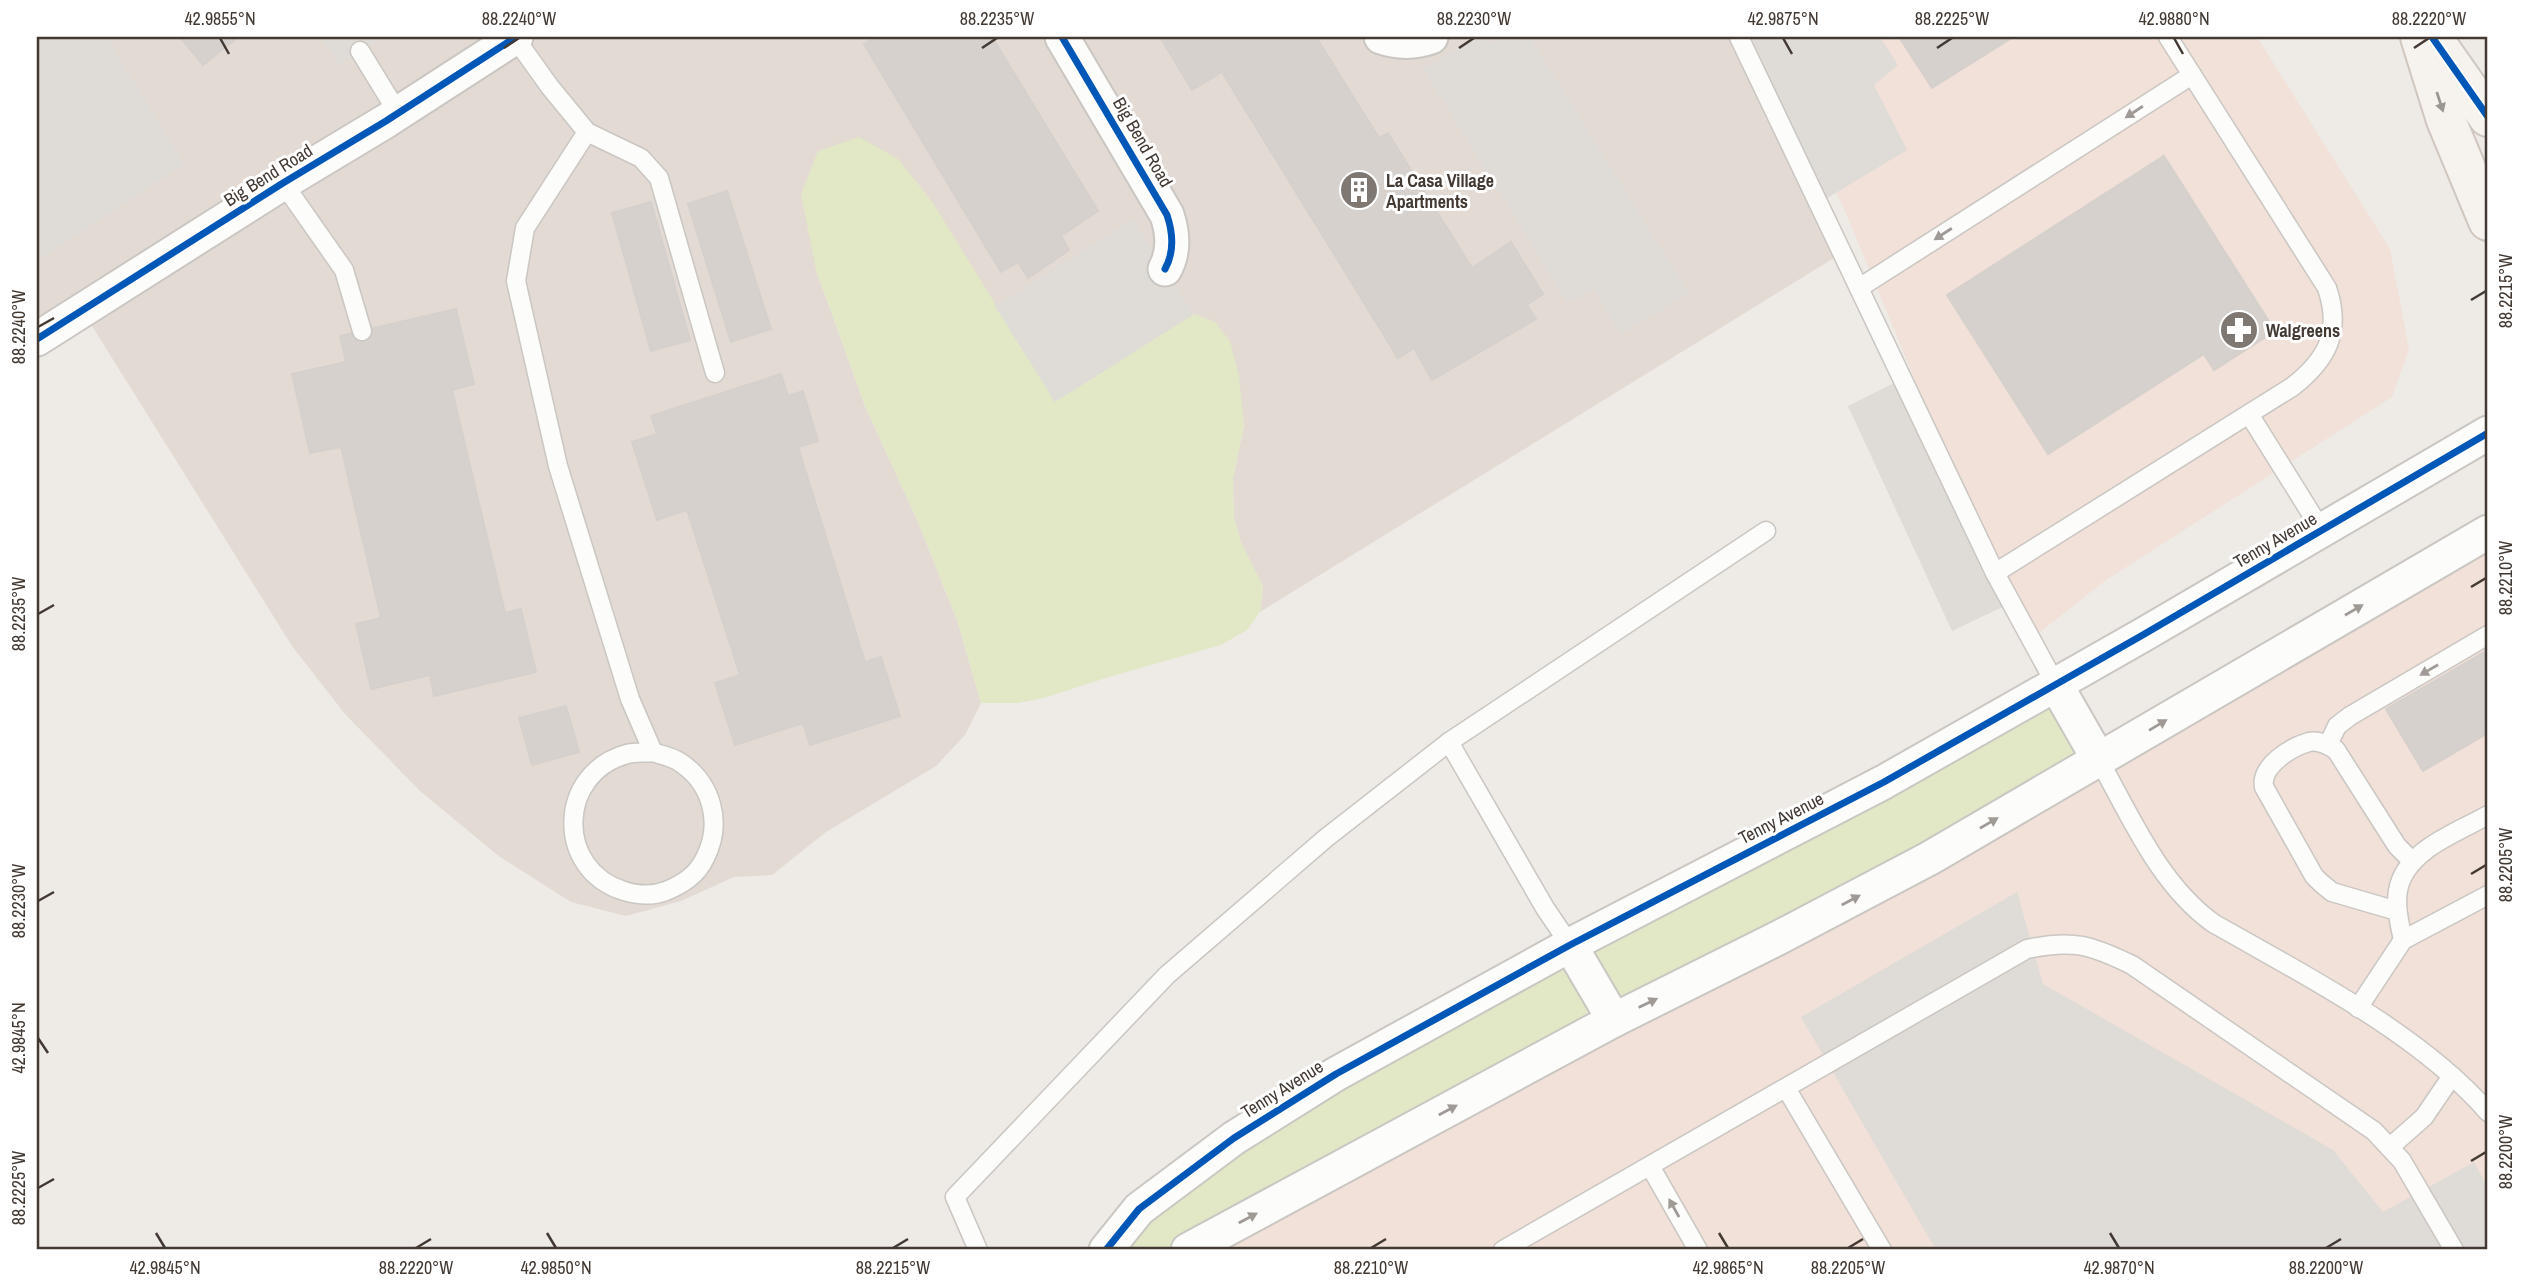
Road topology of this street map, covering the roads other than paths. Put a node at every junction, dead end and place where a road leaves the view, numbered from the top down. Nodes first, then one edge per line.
1 (515, 37) edge
2 (1062, 37) edge
3 (1381, 37) edge
4 (1431, 37) edge
5 (1739, 37) edge
6 (2168, 37) edge
7 (2420, 37) edge
8 (2432, 37) edge
9 (360, 51) dead end
10 (2192, 75) junction
11 (398, 113) junction
12 (2488, 117) edge
13 (587, 132) junction
14 (283, 183) junction
15 (2488, 220) edge
16 (1165, 269) dead end
17 (1859, 288) junction
18 (362, 331) dead end
19 (37, 339) edge
20 (715, 373) dead end
21 (2249, 414) junction
22 (2488, 433) edge
23 (1766, 531) dead end
24 (2322, 531) junction
25 (2488, 532) edge
26 (1994, 573) junction
27 (2488, 635) edge
28 (2056, 685) junction
29 (1449, 742) junction
30 (2328, 745) junction
31 (653, 752) junction
32 (2099, 760) junction
33 (2488, 815) edge
34 (2413, 862) junction
35 (2488, 895) edge
36 (2397, 911) junction
37 (2403, 940) junction
38 (1570, 945) junction
39 (2358, 1008) junction
40 (1614, 1020) junction
41 (2452, 1076) junction
42 (1786, 1088) junction
43 (2488, 1112) edge
44 (2390, 1147) junction
45 (1650, 1166) junction
46 (1878, 1249) edge
47 (978, 1250) edge
48 (1105, 1250) edge
49 (1188, 1250) edge
50 (1503, 1250) edge
51 (1698, 1250) edge
52 (2454, 1250) edge

1 - 11 street, Big Bend Road
1 - 13 lane
2 - 16 street, Big Bend Road
3 - 4 street
5 - 17 lane
6 - 10 lane
7 -> 15 main road
8 - 12 main road
9 - 11 lane
10 -> 17 lane
10 - 21 lane
11 - 14 street, Big Bend Road
13 - 20 lane
13 - 31 lane
14 - 18 lane
14 - 19 street, Big Bend Road
17 - 26 lane
21 - 24 lane
21 - 26 lane
22 - 24 street, Tenny Avenue
23 - 29 lane
24 - 28 street, Tenny Avenue
32 -> 25 street
26 - 28 lane
27 -> 30 lane
28 - 32 street
28 - 38 street, Tenny Avenue
29 - 38 lane
29 - 47 lane
30 - 34 lane
30 - 36 lane
31 - 31 lane
32 - 39 lane
40 -> 32 street
33 - 34 lane
34 - 36 lane
35 - 37 lane
36 - 37 lane
37 - 39 lane
38 - 40 street
38 - 48 street, Tenny Avenue
39 - 41 lane
49 -> 40 street
41 - 43 lane
41 - 44 lane
42 - 44 lane
42 - 45 lane
42 - 46 lane
44 - 52 lane
45 - 50 lane
51 -> 45 lane

